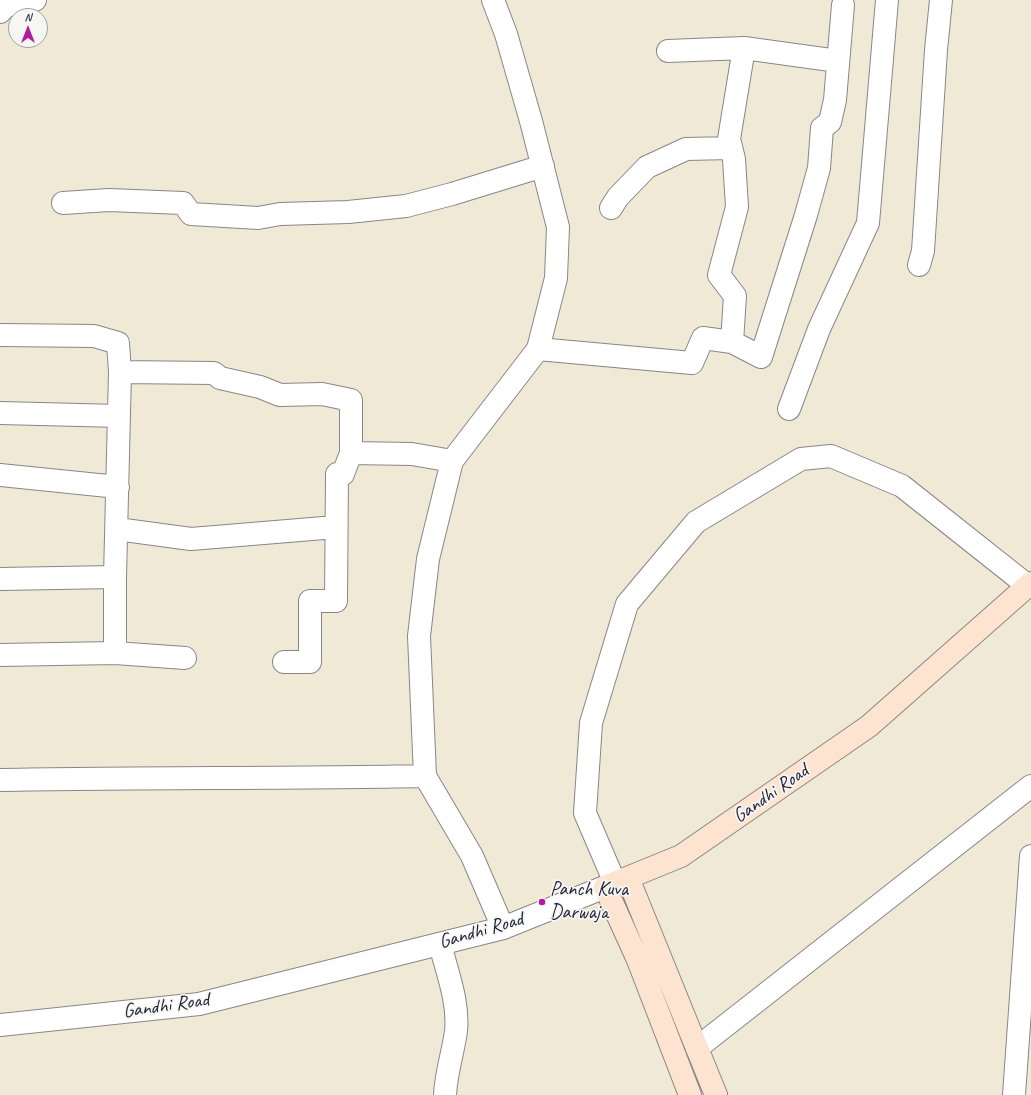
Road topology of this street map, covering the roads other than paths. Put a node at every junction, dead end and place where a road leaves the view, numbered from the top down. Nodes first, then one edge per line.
1 (35, 0) edge
2 (493, 0) edge
3 (887, 0) edge
4 (941, 0) edge
5 (842, 5) dead end
6 (0, 12) edge
7 (744, 48) junction
8 (668, 51) dead end
9 (838, 61) junction
10 (731, 148) junction
11 (543, 166) junction
12 (63, 203) dead end
13 (611, 208) dead end
14 (919, 265) dead end
15 (0, 335) edge
16 (732, 342) junction
17 (538, 349) junction
18 (120, 372) junction
19 (789, 409) dead end
20 (0, 413) edge
21 (120, 416) junction
22 (351, 453) junction
23 (452, 461) junction
24 (0, 475) edge
25 (118, 487) junction
26 (336, 528) junction
27 (117, 530) junction
28 (115, 577) junction
29 (0, 579) edge
30 (1029, 584) edge
31 (115, 653) junction
32 (0, 655) edge
33 (185, 658) dead end
34 (284, 662) dead end
35 (425, 776) junction
36 (0, 780) edge
37 (1031, 786) edge
38 (1031, 856) edge
39 (616, 883) junction
40 (503, 928) junction
41 (440, 944) junction
42 (0, 1025) edge
43 (697, 1048) junction
44 (445, 1095) edge
45 (690, 1095) edge
46 (716, 1095) edge
47 (1014, 1095) edge

1 - 6 street
2 - 11 street
3 - 19 street
4 - 14 street
5 - 9 street
7 - 8 street
7 - 9 street
7 - 10 street
9 - 16 street
10 - 13 street
10 - 16 street
11 - 12 street
11 - 17 street
15 - 18 street
16 - 17 street
17 - 23 street
18 - 21 street
18 - 22 street
20 - 21 street
21 - 25 street
22 - 23 street
22 - 26 street
23 - 35 street
24 - 25 street
25 - 27 street
26 - 27 street
26 - 34 street
27 - 28 street
28 - 29 street
28 - 31 street
30 - 39 main road, Gandhi Road
30 - 39 street
31 - 32 street
31 - 33 street
35 - 36 street
35 - 40 street
37 - 43 street
38 - 47 street
39 - 40 street, Gandhi Road
39 - 43 main road
39 - 45 main road
40 - 41 street, Gandhi Road
41 - 42 street, Gandhi Road
41 - 44 street
43 - 46 main road

